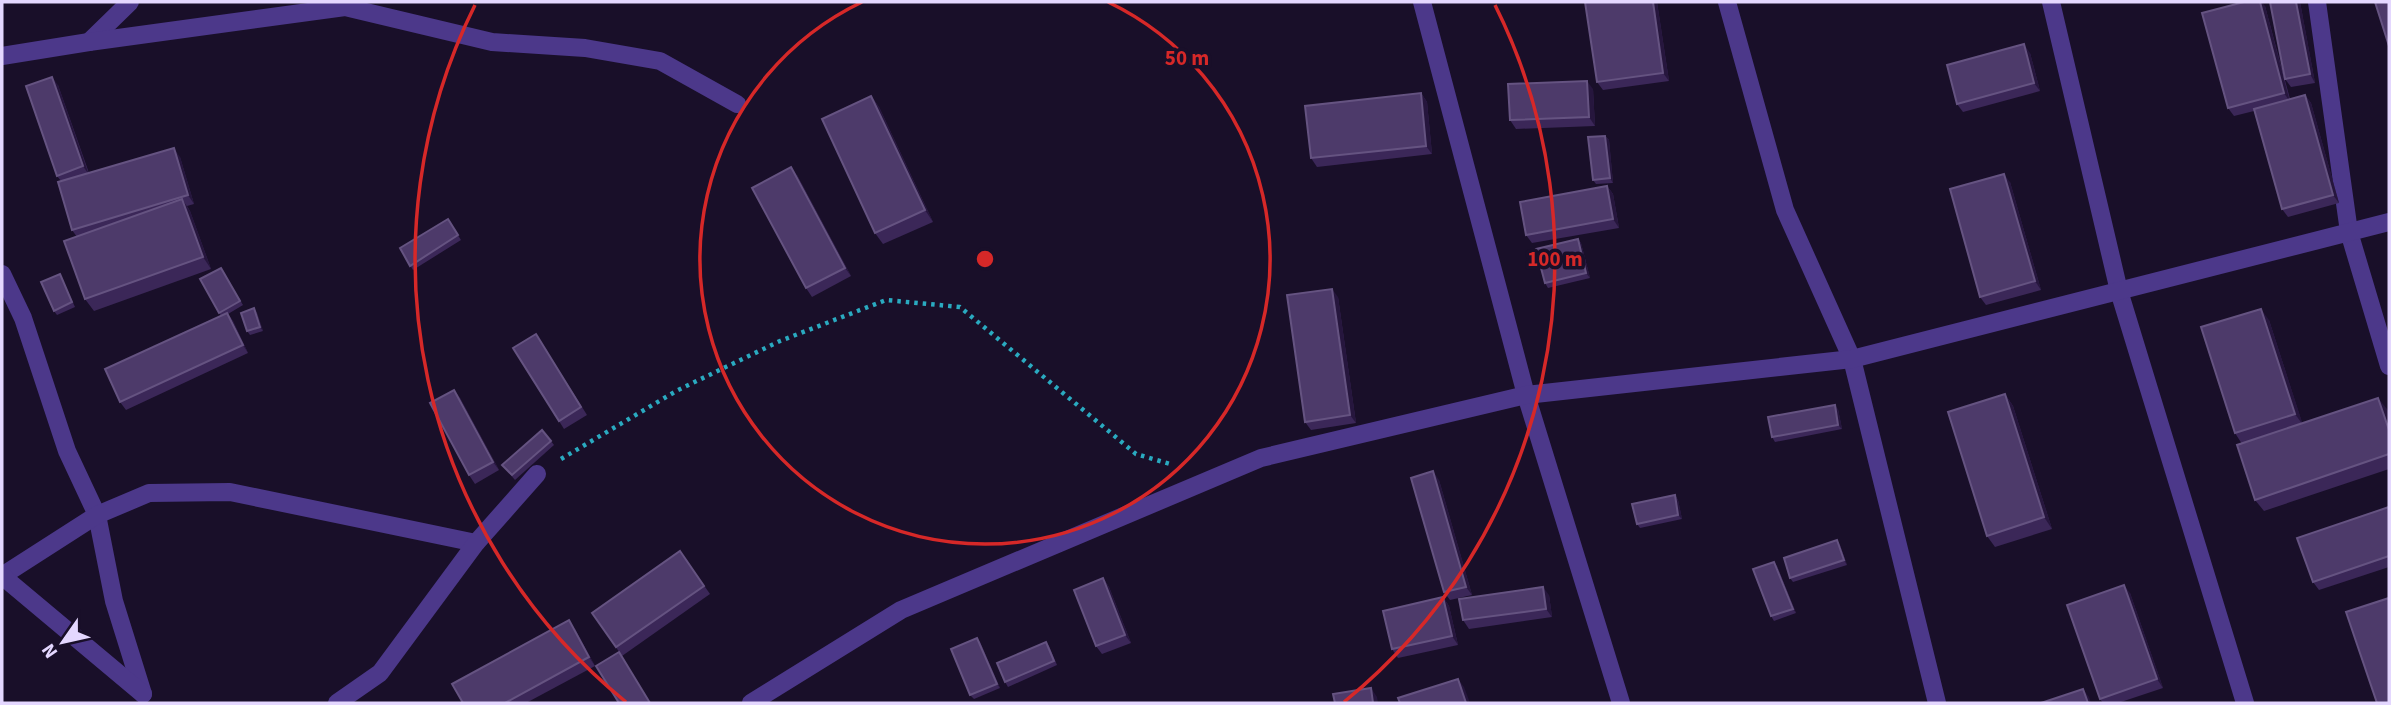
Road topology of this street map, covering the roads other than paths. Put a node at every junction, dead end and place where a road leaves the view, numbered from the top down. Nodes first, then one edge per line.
1 (130, 2) edge
2 (1422, 2) edge
3 (1727, 2) edge
4 (2051, 2) edge
5 (2317, 2) edge
6 (89, 42) junction
7 (2, 56) edge
8 (737, 104) dead end
9 (2389, 222) edge
10 (2349, 232) junction
11 (2, 274) edge
12 (2119, 291) junction
13 (1852, 359) junction
14 (2389, 366) edge
15 (1526, 395) junction
16 (537, 474) road end
17 (97, 515) junction
18 (476, 543) junction
19 (2, 576) edge
20 (146, 699) edge
21 (337, 703) edge
22 (751, 703) edge
23 (1621, 703) edge
24 (1937, 703) edge
25 (2245, 703) edge

1 - 6 street
2 - 15 street
3 - 13 street
4 - 12 street
5 - 10 street
6 - 7 street
6 - 8 street
9 - 10 street
10 - 12 street
10 - 14 street
11 - 17 street
12 - 13 street
12 - 25 street
13 - 15 street
13 - 24 street
15 - 22 street
15 - 23 street
16 - 18 street
17 - 18 street
17 - 19 street
17 - 20 street
18 - 21 street
19 - 20 street

